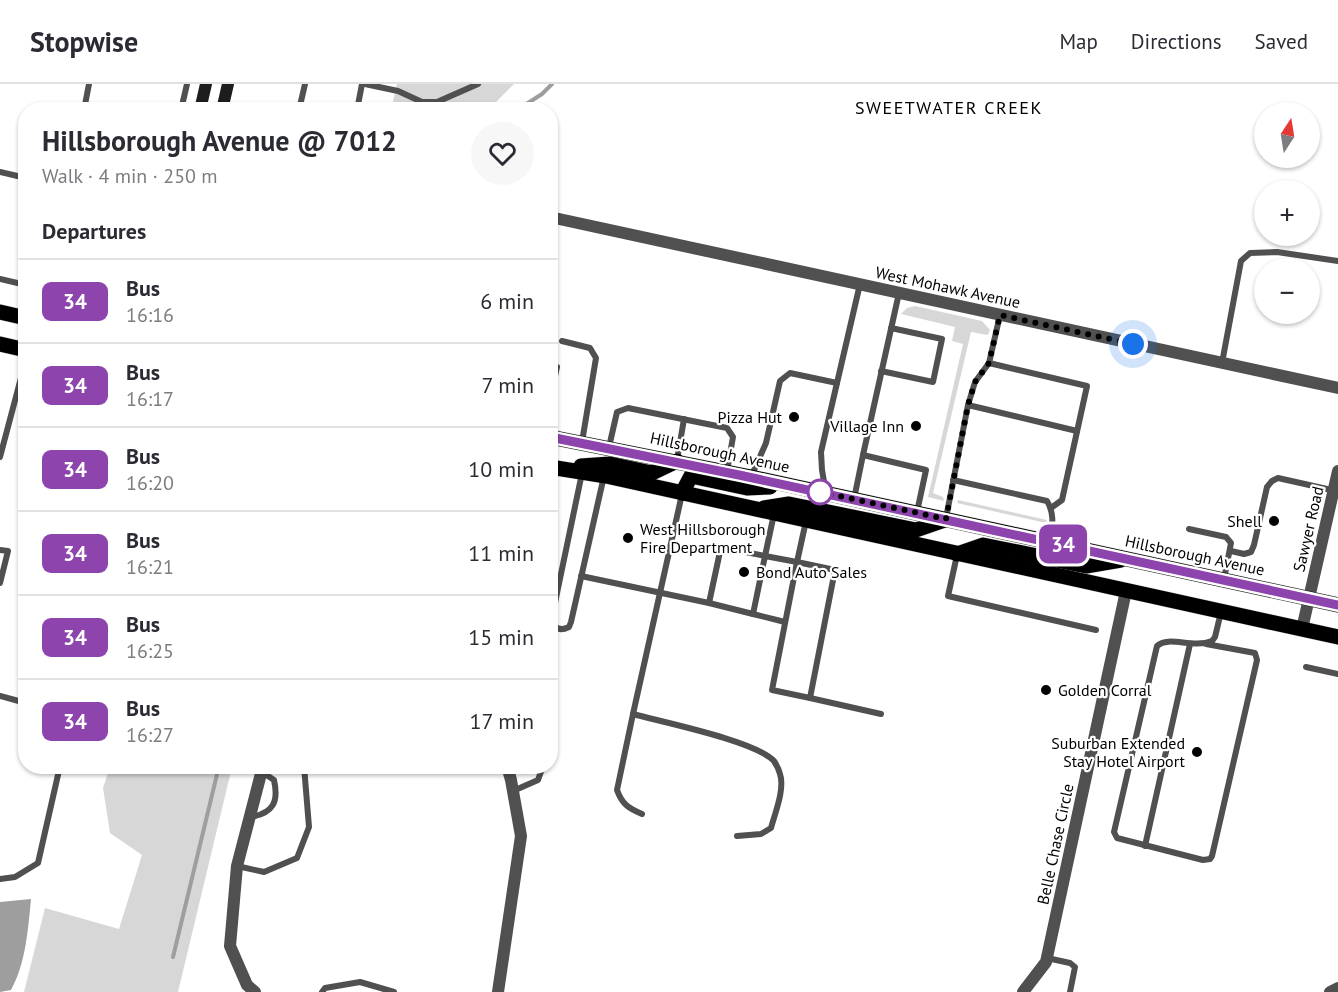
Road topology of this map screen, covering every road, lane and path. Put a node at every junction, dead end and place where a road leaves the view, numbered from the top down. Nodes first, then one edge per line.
1 (90, 84) edge
2 (187, 84) edge
3 (206, 84) edge
4 (228, 84) edge
5 (304, 84) edge
6 (364, 84) edge
7 (478, 84) edge
8 (86, 102) edge
9 (183, 102) edge
10 (202, 102) edge
11 (224, 102) edge
12 (301, 102) edge
13 (359, 102) edge
14 (0, 172) edge
15 (18, 176) edge
16 (558, 219) edge
17 (1338, 261) edge
18 (0, 279) edge
19 (18, 283) edge
20 (860, 284) junction
21 (898, 293) junction
22 (0, 312) edge
23 (1000, 315) junction
24 (18, 316) edge
25 (891, 328) junction
26 (562, 341) dead end
27 (0, 344) edge
28 (18, 348) edge
29 (989, 363) junction
30 (1222, 363) junction
31 (881, 371) junction
32 (837, 383) junction
33 (1338, 388) edge
34 (18, 389) edge
35 (968, 405) junction
36 (684, 419) junction
37 (1077, 432) junction
38 (558, 438) edge
39 (582, 442) junction
40 (558, 444) edge
41 (609, 448) junction
42 (863, 455) junction
43 (0, 458) edge
44 (677, 462) junction
45 (558, 467) edge
46 (558, 468) edge
47 (1338, 471) edge
48 (582, 472) junction
49 (726, 472) junction
50 (604, 476) junction
51 (751, 477) junction
52 (953, 480) junction
53 (789, 486) junction
54 (1336, 491) edge
55 (682, 493) junction
56 (826, 494) junction
57 (854, 500) junction
58 (1051, 508) junction
59 (755, 509) junction
60 (774, 513) junction
61 (917, 513) junction
62 (946, 519) junction
63 (806, 520) junction
64 (1189, 529) dead end
65 (1051, 542) junction
66 (0, 550) edge
67 (1231, 551) junction
68 (957, 554) junction
69 (765, 556) junction
70 (1130, 559) junction
71 (797, 562) junction
72 (581, 576) junction
73 (1224, 579) junction
74 (0, 583) edge
75 (558, 584) edge
76 (1126, 591) junction
77 (660, 592) junction
78 (1309, 598) junction
79 (709, 603) junction
80 (1338, 605) edge
81 (1222, 611) junction
82 (753, 614) junction
83 (785, 622) junction
84 (558, 628) edge
85 (1302, 629) junction
86 (1096, 630) dead end
87 (1338, 637) edge
88 (1190, 644) junction
89 (1206, 644) junction
90 (1306, 668) dead end
91 (1338, 674) edge
92 (0, 696) edge
93 (810, 698) junction
94 (18, 701) edge
95 (633, 714) junction
96 (881, 714) dead end
97 (58, 774) edge
98 (262, 774) edge
99 (267, 774) edge
100 (305, 774) edge
101 (509, 774) edge
102 (540, 774) edge
103 (513, 792) junction
104 (642, 814) dead end
105 (251, 817) junction
106 (737, 836) dead end
107 (1145, 846) junction
108 (237, 866) junction
109 (0, 879) edge
110 (1047, 958) junction
111 (1338, 988) edge
112 (255, 992) edge
113 (322, 992) edge
114 (394, 992) edge
115 (498, 992) edge
116 (1023, 992) edge
117 (1070, 992) edge
118 (1330, 992) edge

1 - 8 lane
2 - 9 lane
3 - 10 main road
4 - 11 main road
5 - 12 lane
6 - 7 lane
6 - 13 lane
14 - 15 lane
16 - 20 street, West Mohawk Avenue
17 - 30 lane
18 - 19 lane
20 - 21 street, West Mohawk Avenue
20 - 32 lane
21 - 23 street, West Mohawk Avenue
21 - 25 lane
22 - 24 main road
23 - 29 lane
23 - 30 street, West Mohawk Avenue
25 - 31 lane
25 - 31 lane
26 - 39 lane
27 - 28 main road
29 - 35 lane
29 - 37 lane
30 - 33 street, West Mohawk Avenue
31 - 42 lane
32 - 51 lane
32 - 56 lane
34 - 43 lane
35 - 37 lane
35 - 52 lane
36 - 41 lane
36 - 44 lane
36 - 49 lane
37 - 58 lane
38 - 39 main road, Hillsborough Avenue
39 - 40 main road
39 - 41 main road, Hillsborough Avenue
41 - 44 main road, Hillsborough Avenue
42 - 57 lane
42 - 61 lane
44 - 45 main road
44 - 49 main road, Hillsborough Avenue
46 - 48 main road
47 - 54 street, Sawyer Road
48 - 50 main road
48 - 75 lane
49 - 51 main road, Hillsborough Avenue
50 - 55 main road
50 - 72 lane
51 - 53 main road, Hillsborough Avenue
52 - 58 lane
52 - 62 lane
53 - 55 main road
53 - 56 main road, Hillsborough Avenue
54 - 67 lane
54 - 78 street, Sawyer Road
55 - 59 main road
55 - 77 lane
56 - 57 main road, Hillsborough Avenue
57 - 61 main road, Hillsborough Avenue
58 - 65 lane
59 - 60 main road
59 - 62 main road
60 - 63 main road
60 - 69 lane
61 - 62 main road, Hillsborough Avenue
62 - 65 main road, Hillsborough Avenue
63 - 68 main road
63 - 71 lane
64 - 67 lane
65 - 70 main road, Hillsborough Avenue
66 - 74 lane
67 - 73 lane
68 - 70 main road
68 - 76 main road
68 - 86 lane
69 - 71 lane
69 - 79 lane
69 - 82 lane
70 - 73 main road, Hillsborough Avenue
71 - 83 lane
71 - 93 lane
72 - 77 lane
72 - 84 lane
73 - 78 main road, Hillsborough Avenue
76 - 81 main road
76 - 110 street, Belle Chase Circle
77 - 79 lane
77 - 95 lane
78 - 80 main road, Hillsborough Avenue
78 - 85 street, Sawyer Road
79 - 82 lane
81 - 85 main road
81 - 89 lane
82 - 83 lane
83 - 93 lane
85 - 87 main road
88 - 89 lane
88 - 107 lane
88 - 107 lane
89 - 107 lane
90 - 91 lane
92 - 94 lane
93 - 96 lane
95 - 104 lane
95 - 106 lane
97 - 109 lane
98 - 105 street
99 - 105 lane
100 - 108 lane
101 - 103 street
102 - 103 lane
103 - 115 street
105 - 108 street
108 - 112 street
110 - 116 street, Belle Chase Circle
110 - 117 lane
111 - 118 street
113 - 114 lane

